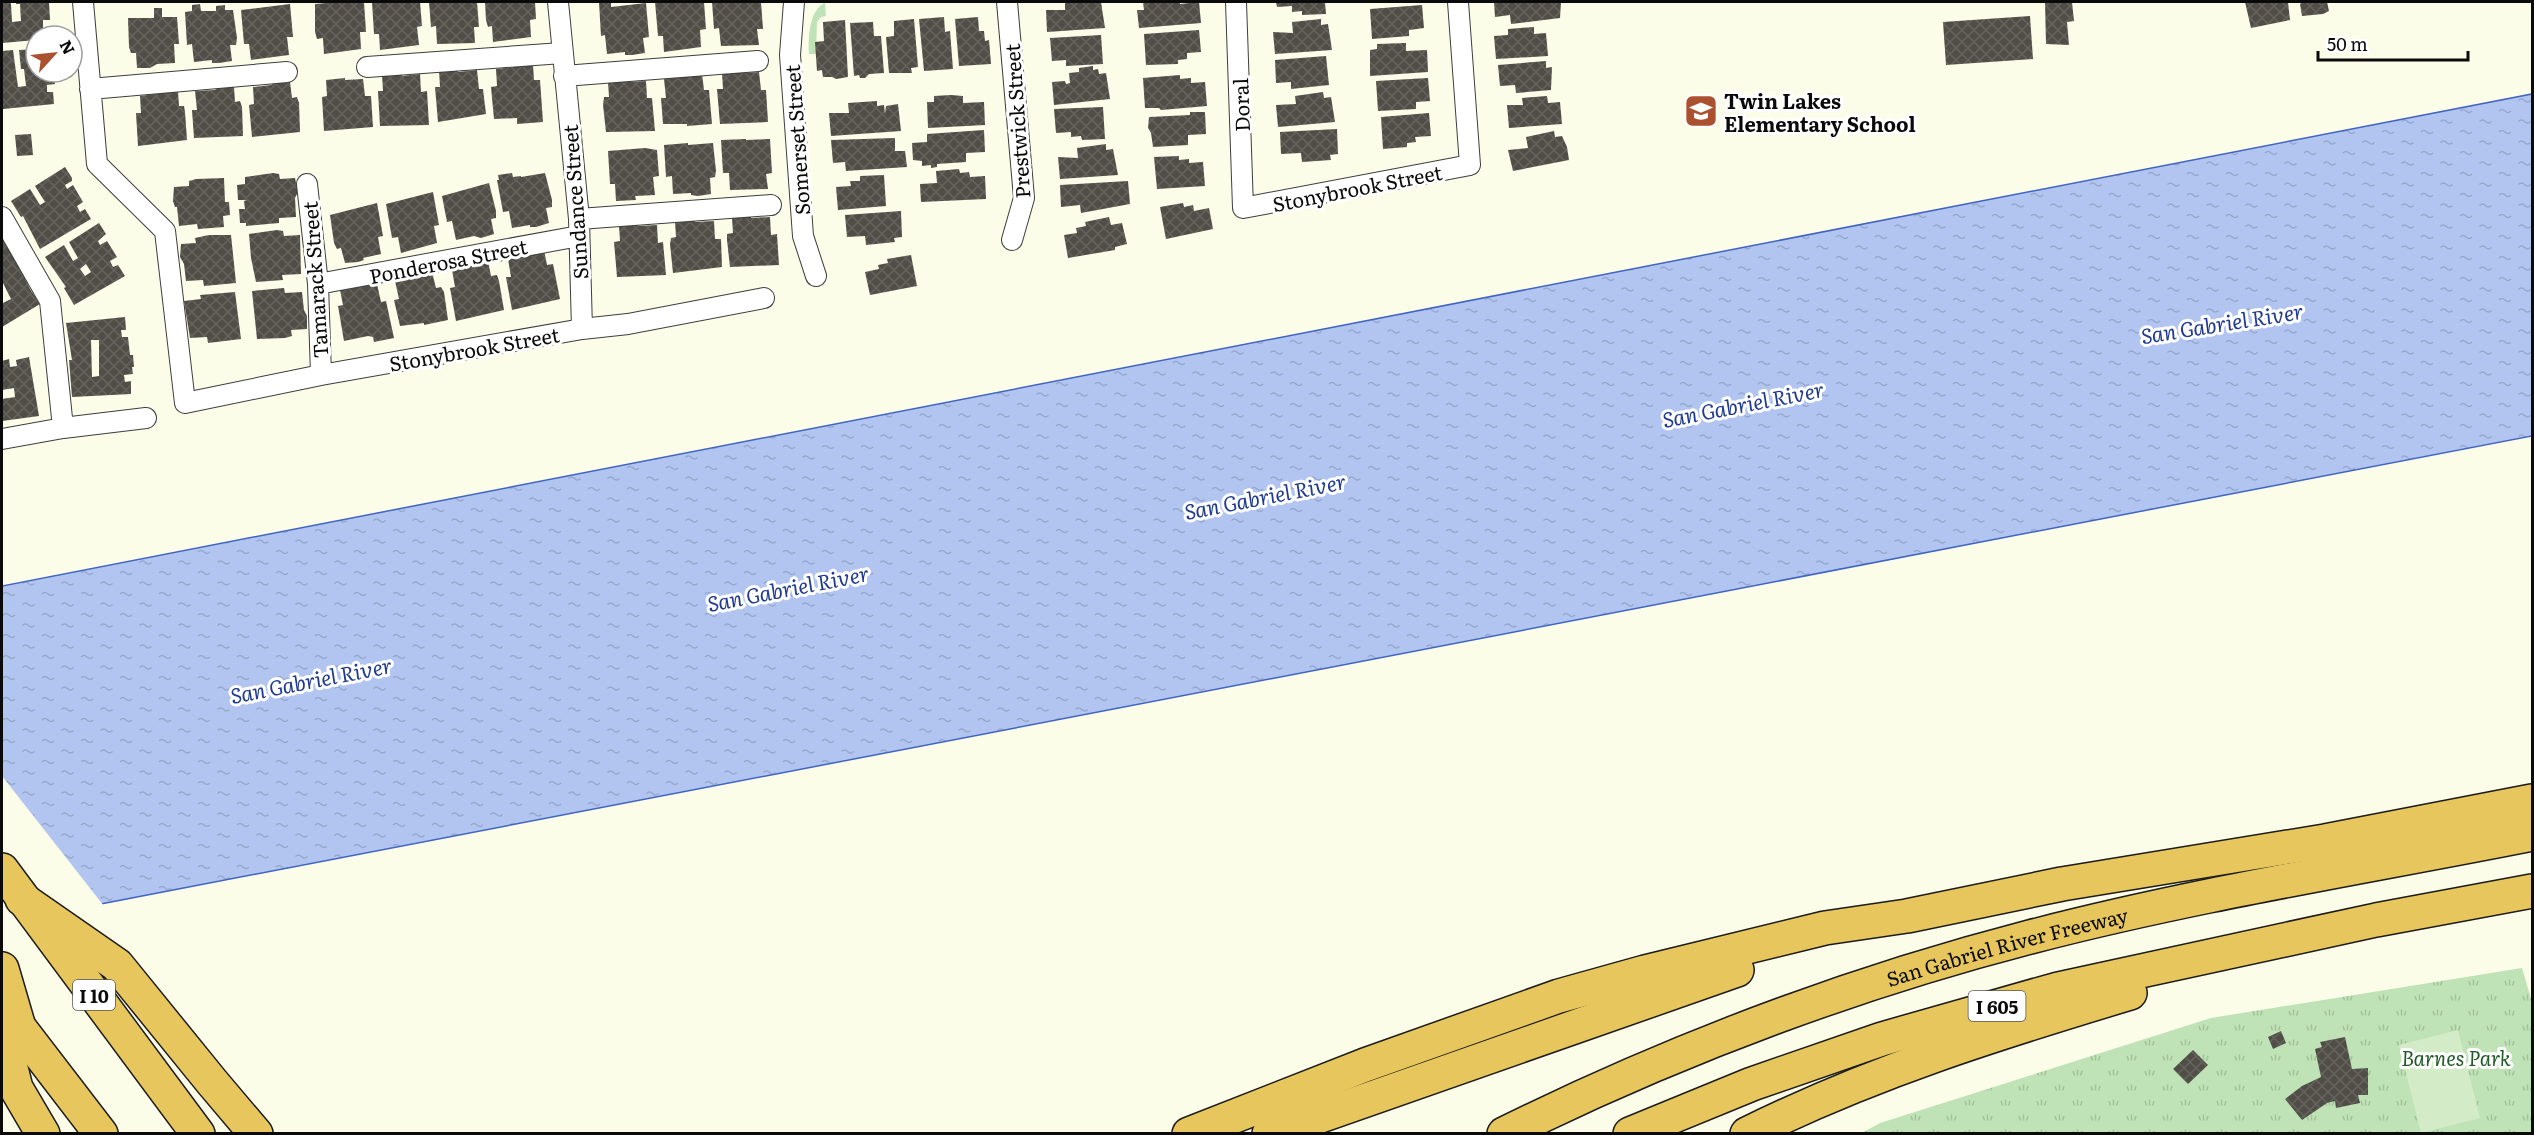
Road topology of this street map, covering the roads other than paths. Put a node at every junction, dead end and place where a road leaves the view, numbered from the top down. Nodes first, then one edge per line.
1 (83, 2) edge
2 (558, 2) edge
3 (794, 2) edge
4 (1007, 2) edge
5 (1236, 2) edge
6 (1458, 2) edge
7 (562, 52) junction
8 (758, 61) dead end
9 (367, 67) dead end
10 (287, 72) dead end
11 (564, 76) junction
12 (90, 88) junction
13 (307, 184) dead end
14 (771, 205) dead end
15 (1243, 208) joint
16 (2, 217) edge
17 (579, 227) junction
18 (1012, 240) dead end
19 (816, 276) dead end
20 (318, 284) junction
21 (764, 297) dead end
22 (582, 329) junction
23 (321, 375) junction
24 (146, 418) dead end
25 (63, 428) junction
26 (2, 440) edge
27 (2532, 801) edge
28 (2532, 834) edge
29 (2, 870) edge
30 (2532, 891) edge
31 (22, 898) junction
32 (1907, 916) junction
33 (2376, 920) junction
34 (2, 969) edge
35 (7, 1022) edge
36 (91, 1121) edge
37 (38, 1126) edge
38 (198, 1134) edge
39 (256, 1134) edge
40 (1189, 1134) edge
41 (1269, 1134) edge
42 (1504, 1134) edge
43 (1630, 1134) edge
44 (1747, 1134) edge

1 - 12 street
2 - 7 street, Sundance Street
3 - 19 street, Somerset Street
4 - 18 street, Prestwick Street
5 - 15 street, Doral
6 - 15 street, Stonybrook Street
7 - 9 street
7 - 11 street, Sundance Street
8 - 11 street
10 - 12 street
11 - 17 street, Sundance Street
12 - 23 street, Stonybrook Street
13 - 20 street, Tamarack Street
14 - 17 street, Ponderosa Street
16 - 25 street
17 - 20 street, Ponderosa Street
17 - 22 street, Sundance Street
20 - 23 street, Tamarack Street
21 - 22 street, Stonybrook Street
22 - 23 street, Stonybrook Street
24 - 25 street
25 - 26 street
27 - 32 highway
28 - 42 highway, San Gabriel River Freeway
29 - 31 highway, I 10
30 - 33 highway, I 605
31 - 38 highway, I 10
31 - 39 highway
32 - 40 highway
32 - 41 highway
33 - 43 highway, I 605
33 - 44 highway
34 - 35 highway
35 - 36 highway
35 - 37 highway

